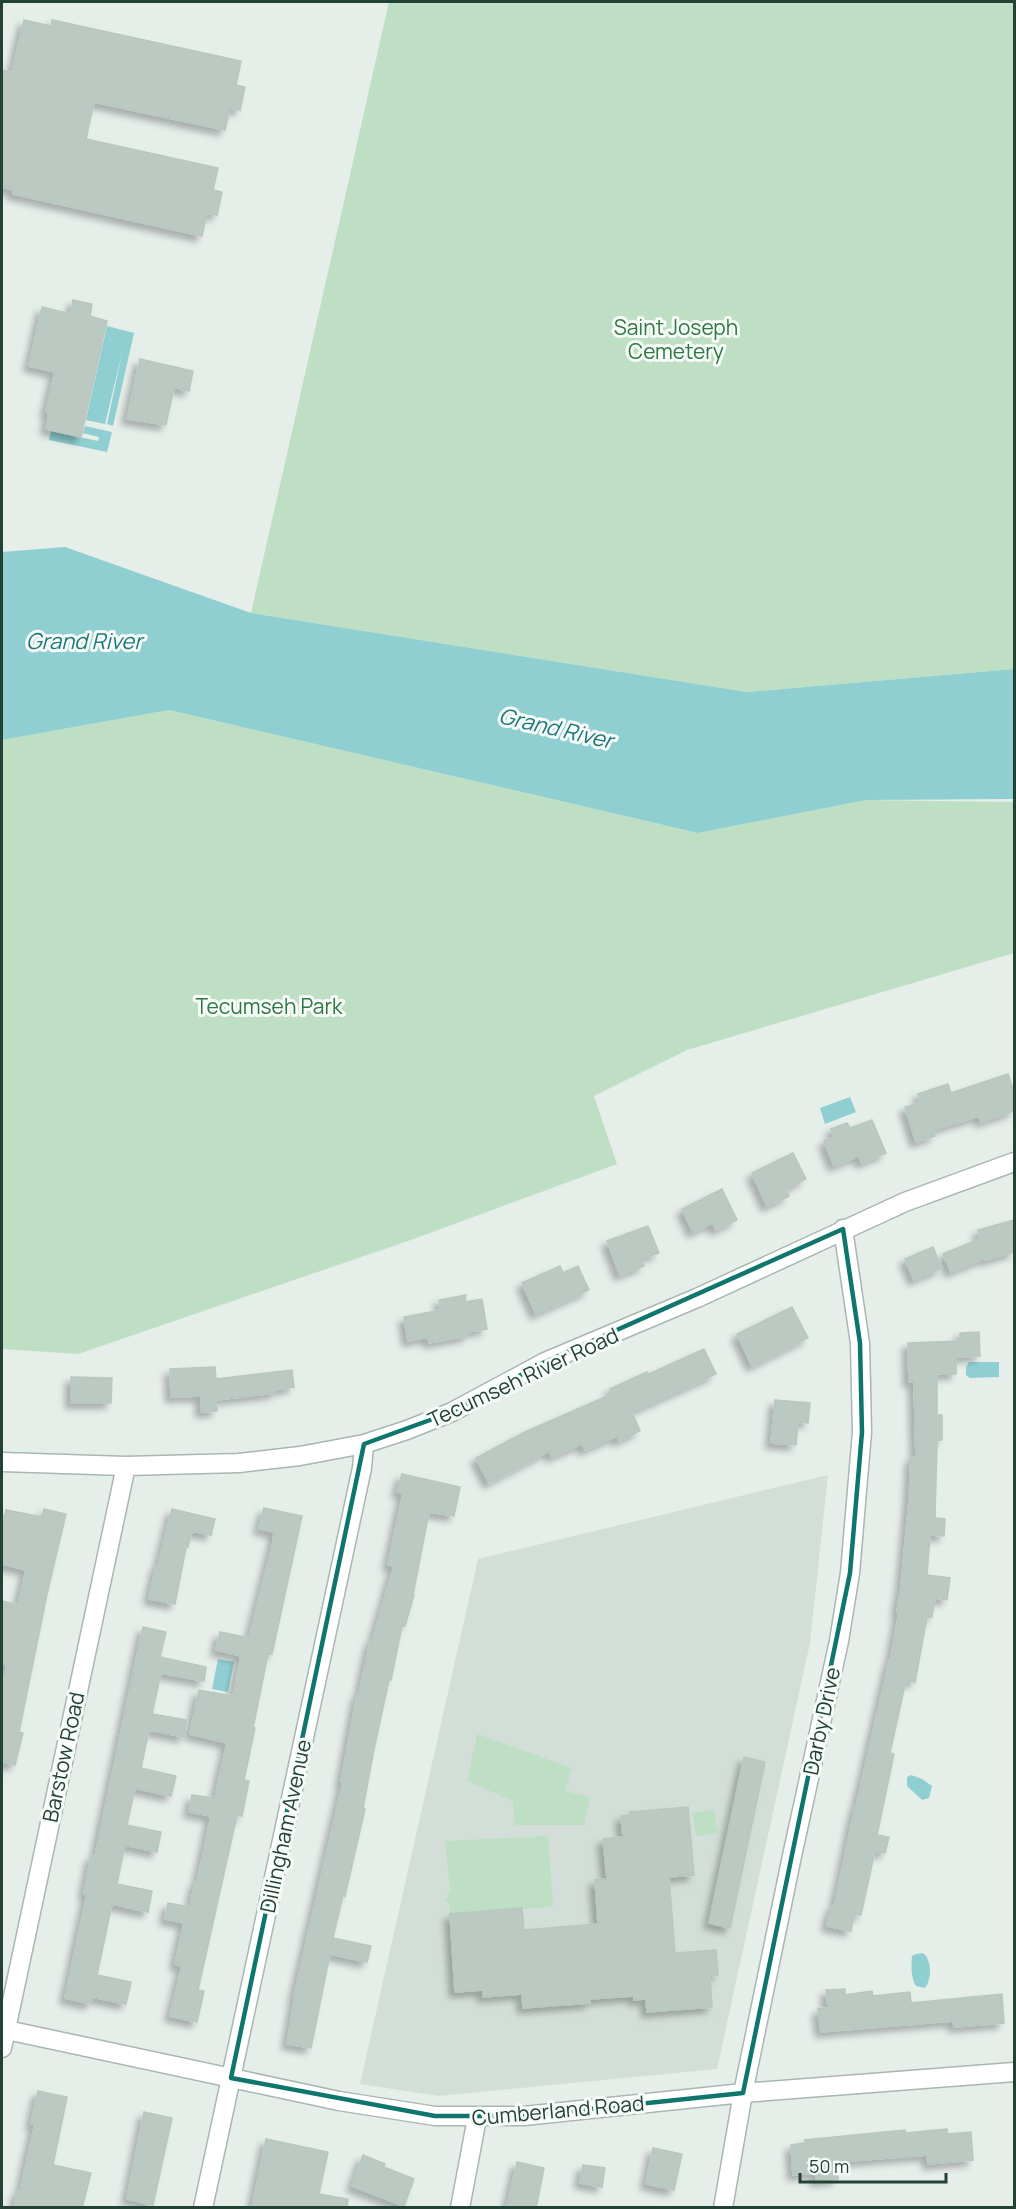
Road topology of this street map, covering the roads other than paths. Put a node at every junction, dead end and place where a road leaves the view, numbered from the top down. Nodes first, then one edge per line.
1 (1014, 1162) edge
2 (843, 1229) junction
3 (364, 1444) junction
4 (2, 1462) edge
5 (126, 1466) junction
6 (3, 2036) edge
7 (1014, 2072) edge
8 (231, 2078) junction
9 (743, 2093) junction
10 (477, 2118) junction
11 (203, 2208) edge
12 (460, 2208) edge
13 (723, 2208) edge

1 - 2 street, Tecumseh River Road
2 - 3 street, Tecumseh River Road
2 - 9 street, Darby Drive
3 - 5 street, Tecumseh River Road
3 - 8 street, Dillingham Avenue
4 - 5 street, Tecumseh River Road
5 - 6 street, Barstow Road
6 - 8 street, Cumberland Road
7 - 9 street, Cumberland Road
8 - 10 street, Cumberland Road
8 - 11 street, Dillingham Avenue
9 - 10 street, Cumberland Road
9 - 13 street, Darby Drive
10 - 12 street

